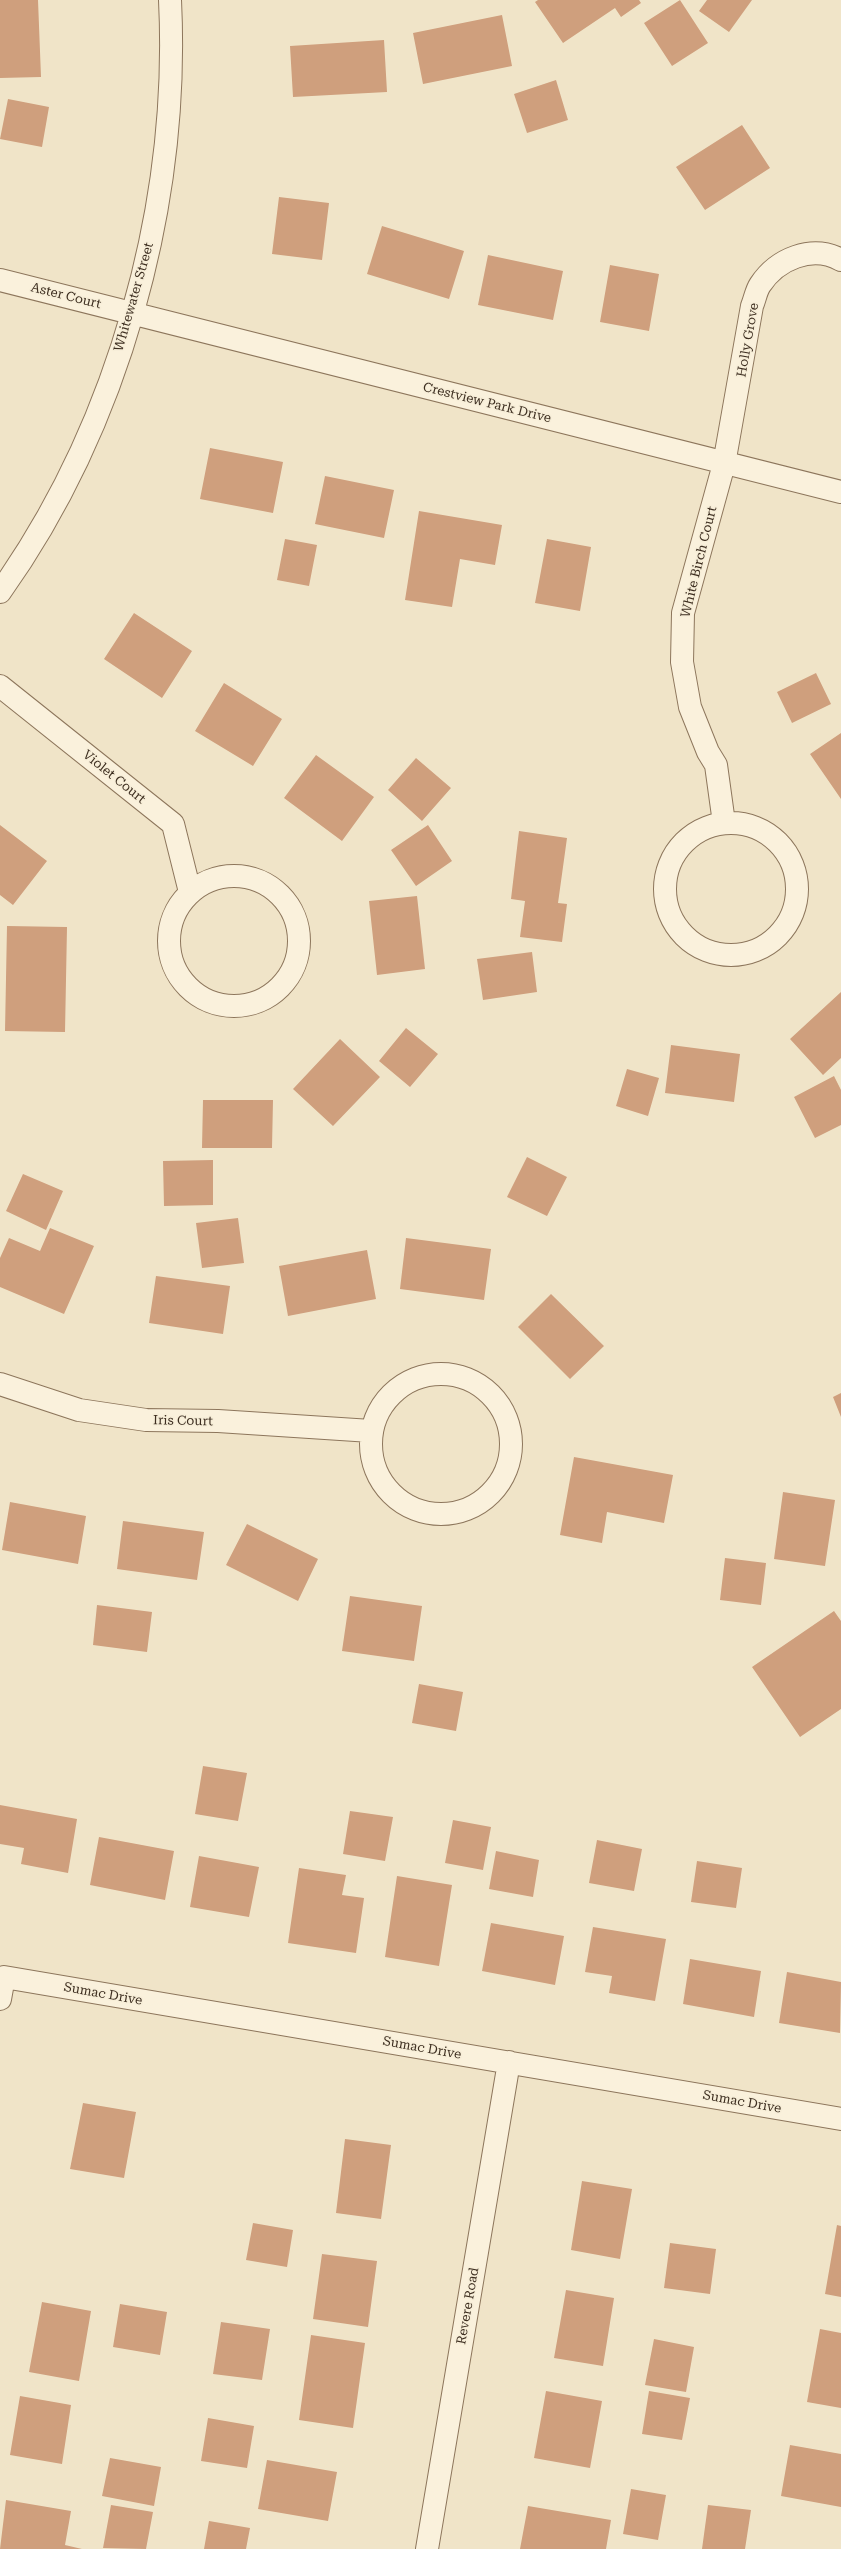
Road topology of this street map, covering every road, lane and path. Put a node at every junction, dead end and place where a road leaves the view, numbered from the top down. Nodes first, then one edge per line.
1 (170, 0) edge
2 (841, 260) edge
3 (0, 280) edge
4 (132, 313) junction
5 (724, 464) junction
6 (841, 491) edge
7 (0, 592) edge
8 (0, 686) edge
9 (724, 823) junction
10 (190, 892) junction
11 (0, 1384) edge
12 (371, 1431) junction
13 (0, 1999) edge
14 (509, 2062) junction
15 (841, 2119) edge
16 (427, 2549) edge

1 - 4 street, Whitewater Street
2 - 5 street, Holly Grove
3 - 4 street, Aster Court
4 - 5 street, Crestview Park Drive
4 - 7 street, Whitewater Street
5 - 6 street, Crestview Park Drive
5 - 9 street, White Birch Court
8 - 10 street, Violet Court
9 - 9 street
10 - 10 street
11 - 12 street, Iris Court
12 - 12 street
13 - 14 street, Sumac Drive
14 - 15 street, Sumac Drive
14 - 16 street, Revere Road

